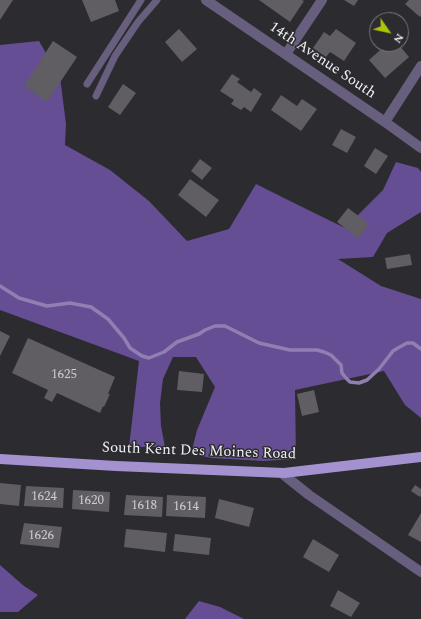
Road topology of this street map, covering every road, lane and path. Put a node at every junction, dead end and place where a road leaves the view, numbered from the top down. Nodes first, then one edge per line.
1 (141, 0) edge
2 (157, 0) edge
3 (206, 0) edge
4 (322, 0) edge
5 (286, 54) junction
6 (421, 66) edge
7 (87, 84) dead end
8 (96, 96) dead end
9 (385, 122) junction
10 (421, 148) edge
11 (421, 457) edge
12 (0, 459) edge
13 (284, 472) junction
14 (421, 572) edge

1 - 7 lane
2 - 8 lane
3 - 5 street, 14th Avenue South
4 - 5 street
5 - 9 street, 14th Avenue South
6 - 9 street
9 - 10 street, 14th Avenue South
11 - 13 main road, South Kent Des Moines Road
12 - 13 main road, South Kent Des Moines Road
13 - 14 street

